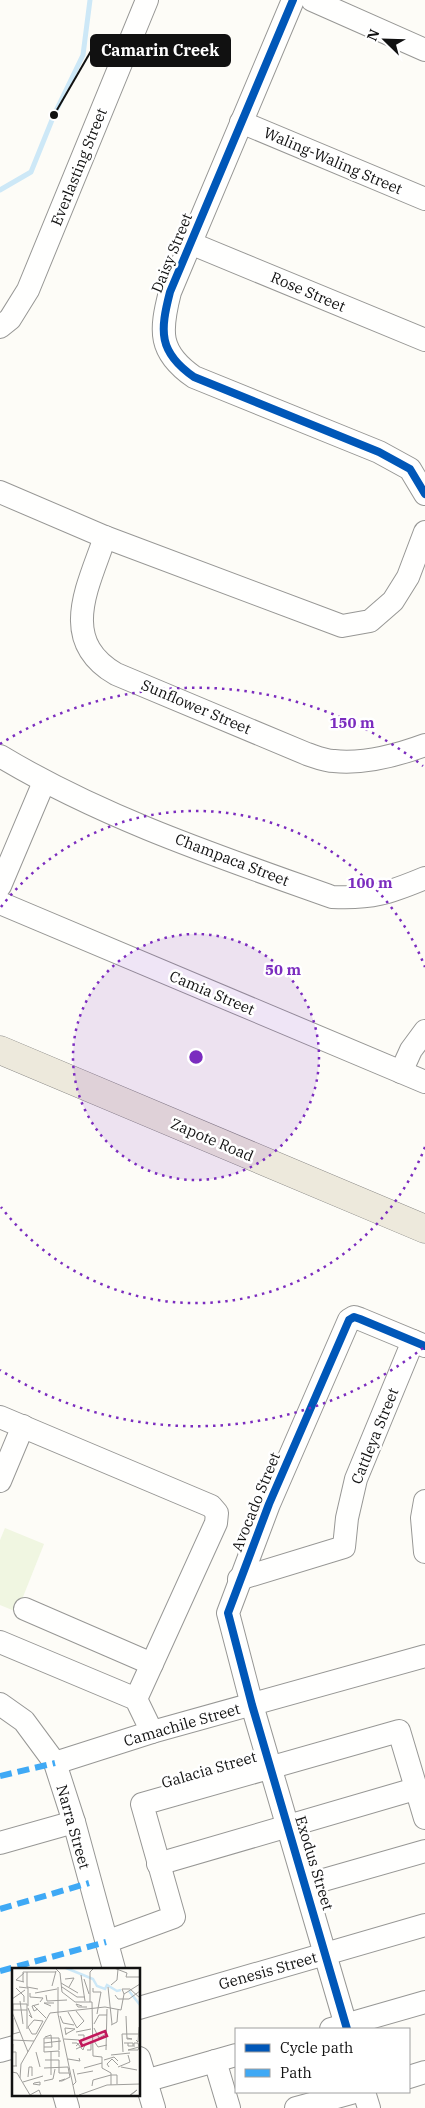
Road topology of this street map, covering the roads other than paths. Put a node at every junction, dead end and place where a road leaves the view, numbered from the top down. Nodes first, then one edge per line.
1 (148, 0) edge
2 (293, 0) edge
3 (312, 0) edge
4 (425, 50) edge
5 (241, 122) junction
6 (425, 199) edge
7 (190, 243) junction
8 (0, 327) edge
9 (425, 340) edge
10 (0, 492) edge
11 (425, 494) edge
12 (425, 532) edge
13 (105, 537) junction
14 (425, 745) edge
15 (0, 756) edge
16 (44, 782) junction
17 (425, 878) edge
18 (0, 886) edge
19 (0, 903) edge
20 (425, 1031) edge
21 (0, 1050) edge
22 (401, 1072) junction
23 (425, 1082) edge
24 (425, 1229) edge
25 (419, 1343) edge
26 (0, 1417) edge
27 (23, 1426) junction
28 (0, 1480) edge
29 (425, 1501) edge
30 (425, 1552) edge
31 (239, 1579) junction
32 (25, 1609) dead end
33 (0, 1642) edge
34 (425, 1656) edge
35 (152, 1664) junction
36 (136, 1699) junction
37 (0, 1704) edge
38 (252, 1705) junction
39 (152, 1732) junction
40 (55, 1763) junction
41 (271, 1767) junction
42 (415, 1789) junction
43 (425, 1818) edge
44 (74, 1822) junction
45 (288, 1825) junction
46 (0, 1843) edge
47 (425, 1851) edge
48 (158, 1864) junction
49 (306, 1885) junction
50 (425, 1925) edge
51 (106, 1942) junction
52 (326, 1954) junction
53 (114, 1968) edge
54 (425, 2002) edge
55 (140, 2008) edge
56 (341, 2028) edge
57 (235, 2055) edge
58 (140, 2061) edge
59 (214, 2061) junction
60 (425, 2072) edge
61 (410, 2077) edge
62 (146, 2081) junction
63 (351, 2093) edge
64 (364, 2093) edge
65 (154, 2108) edge
66 (229, 2108) edge
67 (296, 2108) edge
68 (369, 2108) edge

1 - 8 street, Everlasting Street
2 - 5 street, Daisy Street
3 - 4 street
5 - 6 street, Waling-Waling Street
5 - 7 street, Daisy Street
7 - 9 street, Rose Street
7 - 11 street, Daisy Street
10 - 13 street
12 - 13 street
13 - 14 street, Sunflower Street
15 - 16 street, Champaca Street
16 - 17 street, Champaca Street
16 - 18 street
19 - 22 street, Camia Street
20 - 22 street
21 - 24 main road, Zapote Road
22 - 23 street, Camia Street
25 - 31 street, Cattleya Street
25 - 31 street, Avocado Street
26 - 27 street
27 - 28 street
27 - 35 street
29 - 30 street
31 - 38 street, Avocado Street
32 - 35 street
33 - 36 street
34 - 38 street, Camachile Street
35 - 36 street
36 - 39 street
37 - 40 street, Narra Street
38 - 39 street, Camachile Street
38 - 41 street, Exodus Street
39 - 40 street, Camachile Street
40 - 44 street, Narra Street
41 - 42 street, Galacia Street
41 - 45 street, Exodus Street
41 - 48 street, Galacia Street
42 - 43 street
42 - 45 street
44 - 46 street
44 - 51 street, Narra Street
45 - 48 street
45 - 49 street, Exodus Street
47 - 49 street
48 - 51 street
49 - 52 street, Exodus Street
50 - 52 street, Genesis Street
51 - 53 street, Narra Street
52 - 55 street, Genesis Street
52 - 56 street, Exodus Street
54 - 56 street
57 - 59 street
58 - 62 street
59 - 62 street
59 - 66 street
60 - 61 street
62 - 65 street
63 - 67 street
64 - 68 street

